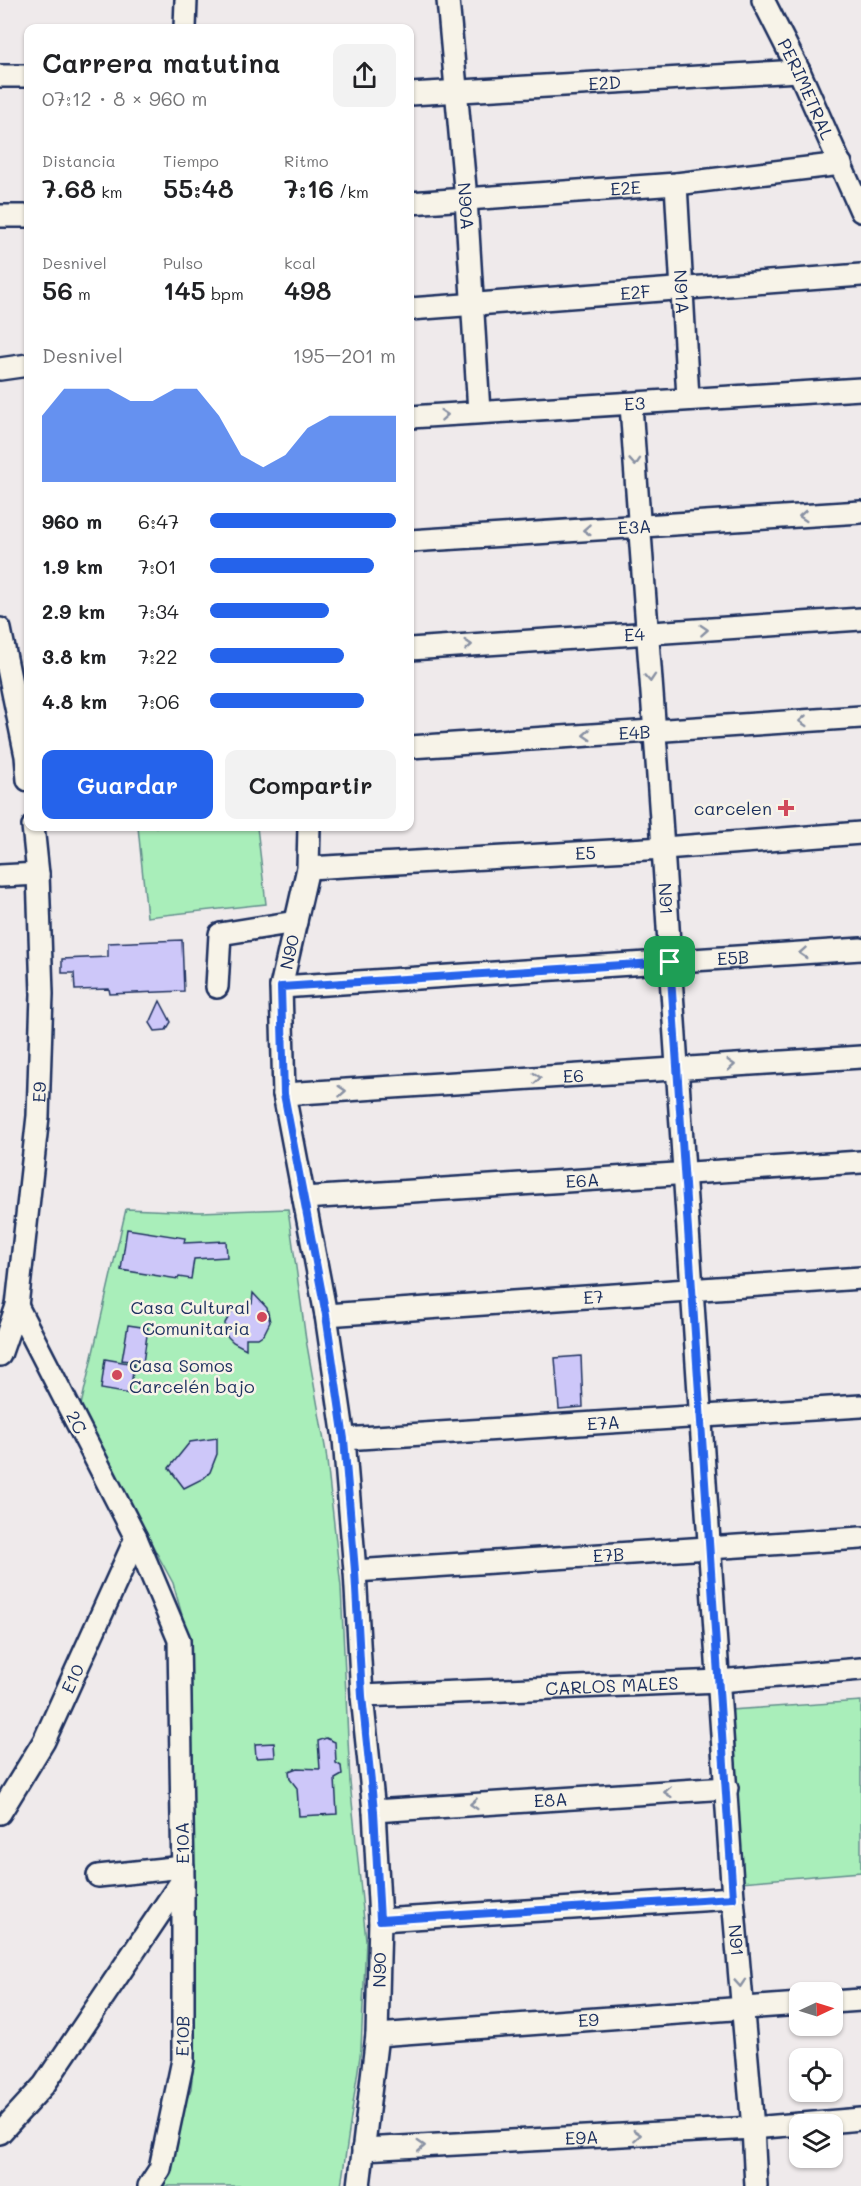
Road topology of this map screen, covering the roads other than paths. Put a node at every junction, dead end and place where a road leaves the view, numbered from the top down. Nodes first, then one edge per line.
1 (186, 0) edge
2 (448, 0) edge
3 (763, 0) edge
4 (185, 24) edge
5 (799, 71) junction
6 (0, 76) edge
7 (24, 76) edge
8 (456, 92) junction
9 (414, 94) edge
10 (841, 164) junction
11 (676, 184) junction
12 (466, 199) junction
13 (414, 203) edge
14 (861, 211) edge
15 (0, 216) edge
16 (24, 216) edge
17 (861, 275) edge
18 (681, 287) junction
19 (473, 305) junction
20 (414, 309) edge
21 (24, 366) edge
22 (0, 369) edge
23 (861, 389) edge
24 (688, 398) junction
25 (631, 404) junction
26 (479, 412) junction
27 (414, 417) edge
28 (861, 512) edge
29 (639, 526) junction
30 (414, 541) edge
31 (861, 619) edge
32 (0, 629) edge
33 (647, 633) junction
34 (414, 649) edge
35 (861, 717) edge
36 (654, 731) junction
37 (24, 746) edge
38 (414, 747) edge
39 (34, 831) edge
40 (309, 831) edge
41 (861, 833) edge
42 (664, 848) junction
43 (308, 868) junction
44 (38, 874) junction
45 (0, 876) edge
46 (296, 922) junction
47 (861, 949) edge
48 (670, 962) junction
49 (217, 987) dead end
50 (281, 987) junction
51 (861, 1057) edge
52 (677, 1069) junction
53 (284, 1094) junction
54 (861, 1162) edge
55 (684, 1174) junction
56 (304, 1198) junction
57 (861, 1278) edge
58 (692, 1289) junction
59 (17, 1306) junction
60 (326, 1315) junction
61 (0, 1355) edge
62 (861, 1406) edge
63 (701, 1416) junction
64 (344, 1439) junction
65 (136, 1538) junction
66 (861, 1538) edge
67 (710, 1548) junction
68 (355, 1571) junction
69 (861, 1669) edge
70 (719, 1681) junction
71 (362, 1696) junction
72 (727, 1788) junction
73 (374, 1811) junction
74 (0, 1814) edge
75 (183, 1873) junction
76 (98, 1876) dead end
77 (733, 1898) junction
78 (380, 1920) junction
79 (861, 2000) edge
80 (843, 2001) edge
81 (789, 2005) edge
82 (742, 2008) junction
83 (377, 2035) junction
84 (861, 2119) edge
85 (843, 2120) edge
86 (789, 2125) edge
87 (753, 2128) junction
88 (0, 2133) edge
89 (363, 2149) junction
90 (149, 2186) edge
91 (359, 2186) edge
92 (756, 2186) edge

1 - 4 street
2 - 8 street, N90A
3 - 5 street, PERIMETRAL
5 - 8 street, E2D
5 - 10 street, PERIMETRAL
6 - 7 street
8 - 9 street, E2D
8 - 12 street, N90A
10 - 11 street, E2E
10 - 14 street, PERIMETRAL
11 - 12 street, E2E
11 - 18 street, N91A
12 - 13 street, E2E
12 - 19 street, N90A
15 - 16 street
17 - 18 street, E2F
18 - 19 street, E2F
18 - 24 street, N91A
19 - 20 street, E2F
19 - 26 street, N90A
21 - 22 street
23 - 24 street, E3
24 - 25 street, E3
25 - 26 street, E3
25 -> 29 street, N91
27 -> 26 street, E3
28 -> 29 street, E3A
29 -> 30 street, E3A
29 - 33 street, N91
33 -> 31 street, E4
32 - 37 street
34 -> 33 street, E4
33 -> 36 street, N91
35 -> 36 street, E4B
36 -> 38 street, E4B
36 - 42 street, N91
39 - 44 street, E9
40 - 43 street, N90
41 - 42 street, E5
42 - 43 street, E5
42 - 48 street, N91
43 - 46 street, N90
44 - 45 street
44 - 59 street, E9
46 - 49 street
46 - 50 street, N90
47 -> 48 street, E5B
48 - 50 street, E5B
48 - 52 street, N91
50 - 53 street, N90
52 -> 51 street, E6
53 -> 52 street, E6
52 - 55 street, N91
53 - 56 street, N90
54 - 55 street, E6A
55 - 56 street, E6A
55 - 58 street, N91
56 - 60 street, N90
57 - 58 street, E7
58 - 60 street, E7
58 - 63 street, N91
59 - 61 street, E9
59 - 65 street, 2C
60 - 64 street, N90
62 - 63 street, E7A
63 - 64 street, E7A
63 - 67 street, N91
64 - 68 street, N90
65 - 74 street, E10
65 - 75 street, E10A
66 - 67 street, E7B
67 - 68 street, E7B
67 - 70 street, N91
68 - 71 street, N90
69 - 70 street, CARLOS MALES
70 - 71 street, CARLOS MALES
70 - 72 street, N91
71 - 73 street, N90
72 -> 73 street, E8A
72 - 77 street, N91
73 - 78 street, N90
75 - 76 street
75 - 88 street, E10A
75 - 90 street, E10B
77 - 78 street
77 -> 82 street, N91
78 - 83 street, N90
79 - 80 street
81 - 82 street, E9
82 - 83 street, E9
82 - 87 street, N91
83 - 89 street, N90
84 - 85 street, E9A
86 - 87 street, E9A
89 -> 87 street, E9A
87 - 92 street, N91
89 - 91 street, N90

